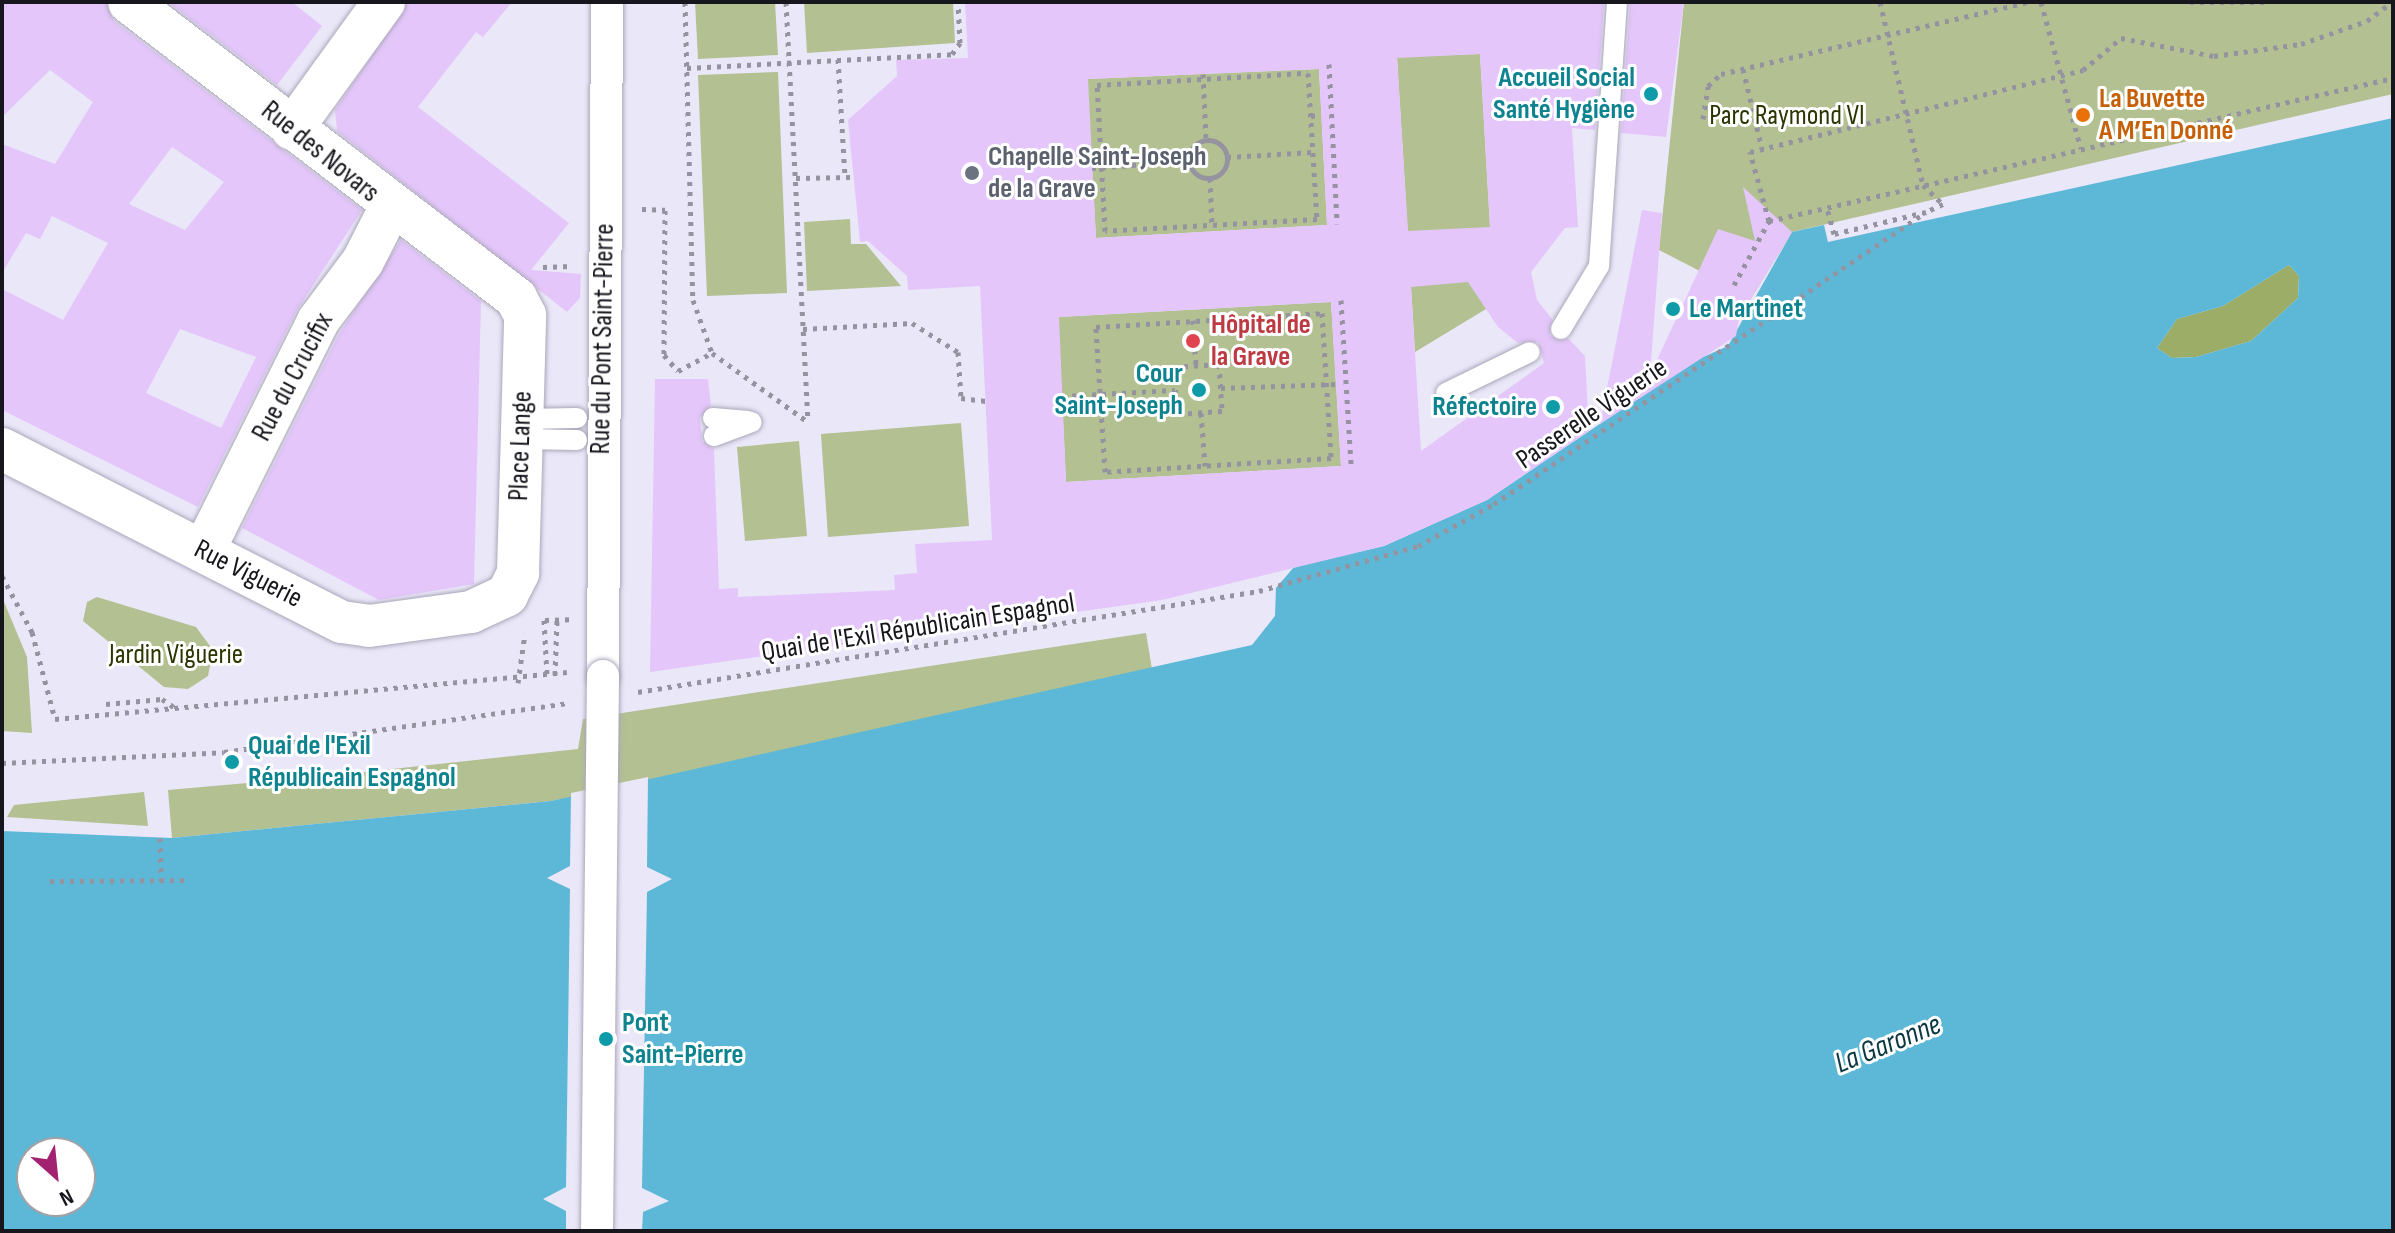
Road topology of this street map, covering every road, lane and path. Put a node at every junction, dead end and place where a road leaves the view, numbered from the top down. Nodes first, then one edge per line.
1 (129, 2) edge
2 (384, 2) edge
3 (607, 2) edge
4 (685, 2) edge
5 (786, 2) edge
6 (958, 2) edge
7 (1617, 2) edge
8 (1880, 2) edge
9 (2029, 2) edge
10 (2041, 2) edge
11 (2190, 2) edge
12 (2269, 2) edge
13 (2392, 2) edge
14 (1887, 36) junction
15 (838, 59) junction
16 (789, 62) junction
17 (1329, 64) dead end
18 (687, 68) junction
19 (1743, 69) junction
20 (2063, 74) junction
21 (1203, 77) junction
22 (2393, 78) edge
23 (1905, 114) junction
24 (1321, 115) dead end
25 (1311, 116) junction
26 (1703, 119) dead end
27 (292, 129) junction
28 (1206, 140) junction
29 (1762, 149) junction
30 (2081, 149) junction
31 (1313, 152) junction
32 (1227, 157) junction
33 (1189, 161) junction
34 (1092, 168) dead end
35 (1102, 168) junction
36 (796, 178) junction
37 (1210, 178) junction
38 (1325, 181) dead end
39 (1314, 182) junction
40 (1923, 185) junction
41 (1827, 207) junction
42 (390, 208) junction
43 (642, 209) dead end
44 (1926, 212) junction
45 (1769, 221) junction
46 (1337, 224) dead end
47 (1212, 225) junction
48 (1734, 285) dead end
49 (516, 298) joint
50 (1341, 300) dead end
51 (1193, 320) junction
52 (803, 329) junction
53 (1561, 329) dead end
54 (1530, 352) dead end
55 (712, 353) junction
56 (1196, 366) junction
57 (1326, 384) junction
58 (1336, 384) dead end
59 (1221, 388) junction
60 (1175, 390) junction
61 (1446, 393) dead end
62 (1100, 394) junction
63 (1062, 396) dead end
64 (986, 401) dead end
65 (1201, 413) junction
66 (577, 418) dead end
67 (523, 429) junction
68 (577, 440) dead end
69 (2, 449) edge
70 (1351, 465) dead end
71 (1205, 466) junction
72 (204, 550) junction
73 (2, 576) edge
74 (1259, 591) joint
75 (518, 606) junction
76 (545, 620) dead end
77 (547, 629) dead end
78 (567, 674) dead end
79 (547, 675) junction
80 (555, 675) junction
81 (518, 683) dead end
82 (630, 694) dead end
83 (583, 701) dead end
84 (106, 704) dead end
85 (176, 708) junction
86 (2, 763) edge
87 (160, 838) dead end
88 (187, 880) dead end
89 (50, 881) dead end
90 (161, 881) junction
91 (597, 1231) edge

1 - 27 street, Rue des Novars
2 - 27 street
3 - 91 street, Rue du Pont Saint-Pierre, bridge
4 - 18 path
5 - 16 path
6 - 15 path
7 - 53 lane
8 - 14 path
9 - 14 path
10 - 20 path
11 - 12 path
13 - 20 path
14 - 19 path
14 - 23 path
15 - 16 path
15 - 36 path
16 - 18 path
16 - 36 path
17 - 46 path
18 - 55 path
19 - 26 path
19 - 29 path
20 - 23 path
20 - 30 path
21 - 25 path
21 - 28 path
21 - 35 path
22 - 30 path
23 - 29 path
23 - 40 path
24 - 25 path
25 - 31 path
27 - 42 street, Rue des Novars
28 - 32 path
28 - 33 path
29 - 45 path
30 - 40 path
31 - 32 path
31 - 39 path
32 - 37 path
33 - 35 path
33 - 37 path
34 - 35 path
35 - 47 path
36 - 52 path
37 - 47 path
38 - 39 path
39 - 47 path
40 - 41 path
40 - 44 path
41 - 44 path
41 - 45 path
42 - 49 street, Rue des Novars
42 - 72 street, Rue du Crucifix
43 - 55 path
44 - 74 path, Passerelle Viguerie
45 - 48 path
49 - 67 street, Place Lange
50 - 70 path
51 - 56 path
51 - 57 path
51 - 62 path
52 - 55 path
52 - 64 path
54 - 61 lane
56 - 59 path
56 - 60 path
57 - 58 path
57 - 59 path
57 - 71 path
59 - 65 path
60 - 62 path
60 - 65 path
62 - 63 path
62 - 71 path
65 - 71 path
66 - 67 lane
67 - 68 lane
67 - 75 street, Place Lange
69 - 72 street, Rue Viguerie
72 - 75 street, Rue Viguerie
73 - 85 path
74 - 82 path, Quai de l'Exil Républicain Espagnol
75 - 81 path
76 - 80 path
77 - 79 path
78 - 80 path
79 - 80 path
79 - 85 path
83 - 86 path
84 - 85 path
87 - 90 path
88 - 90 path
89 - 90 path

